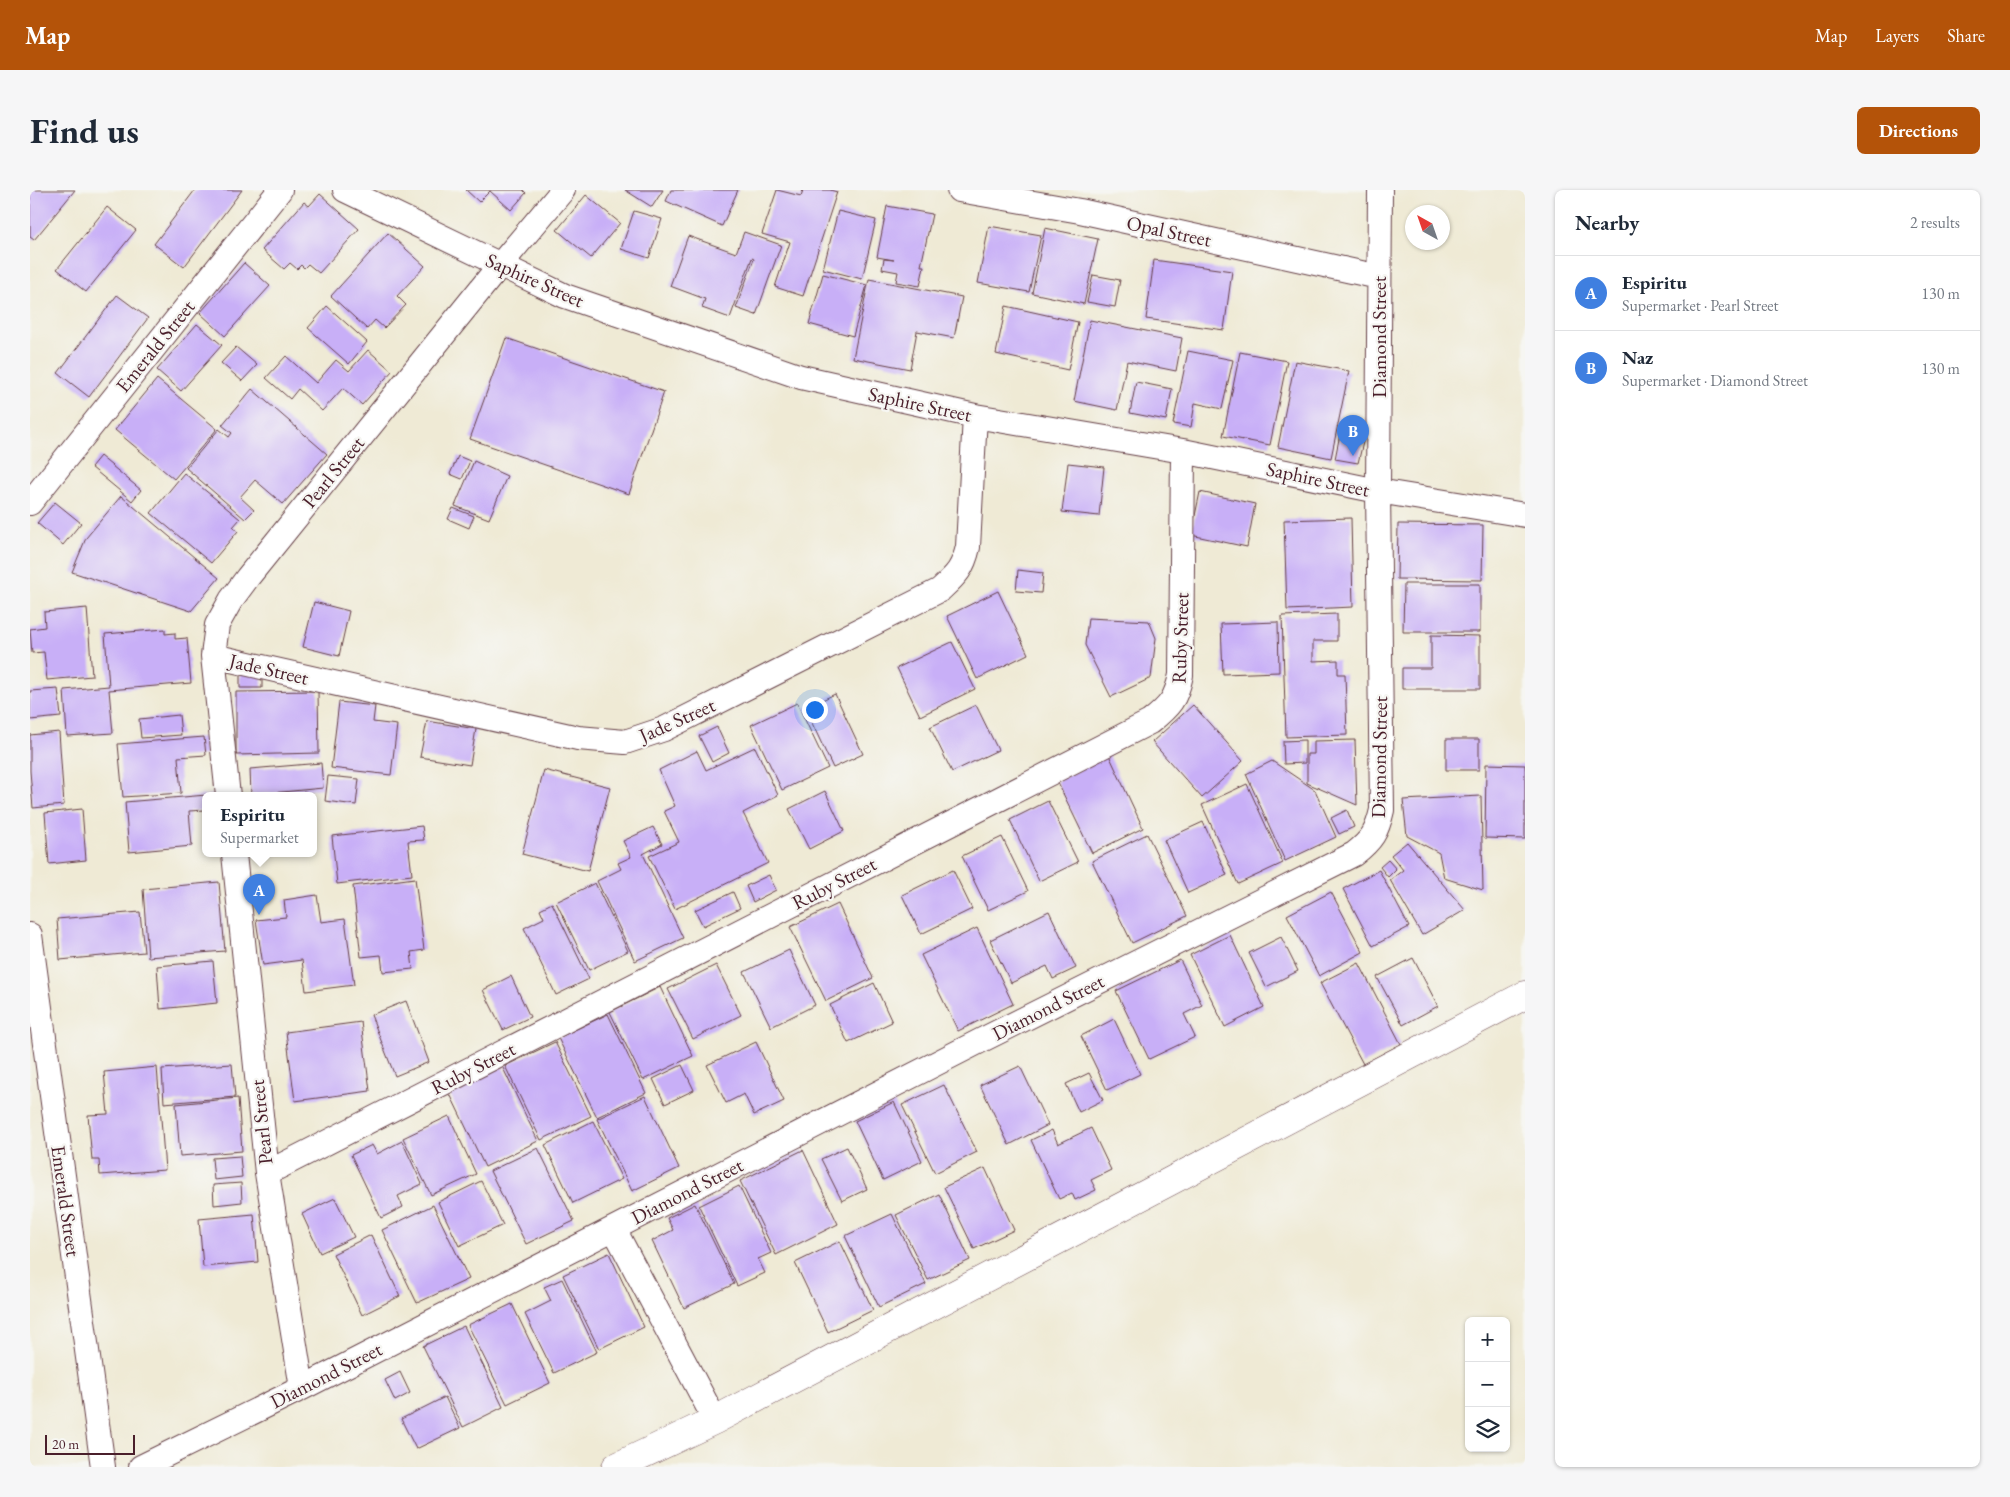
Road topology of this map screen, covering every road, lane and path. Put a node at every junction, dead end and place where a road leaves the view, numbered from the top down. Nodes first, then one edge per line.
1 (280, 190) edge
2 (345, 190) edge
3 (563, 190) edge
4 (959, 190) edge
5 (1380, 190) edge
6 (500, 265) junction
7 (1379, 277) junction
8 (975, 416) junction
9 (1183, 451) junction
10 (1378, 491) junction
11 (30, 503) edge
12 (1525, 516) edge
13 (213, 656) junction
14 (228, 792) edge
15 (234, 857) edge
16 (30, 935) edge
17 (1525, 995) edge
18 (267, 1173) junction
19 (614, 1229) junction
20 (302, 1388) junction
21 (714, 1420) junction
22 (103, 1467) edge
23 (141, 1467) edge
24 (616, 1467) edge

1 - 11 street, Emerald Street
2 - 6 street, Saphire Street
3 - 6 street, Pearl Street
4 - 7 street, Opal Street
5 - 7 street, Diamond Street
6 - 8 street, Saphire Street
6 - 13 street, Pearl Street
7 - 10 street, Diamond Street
8 - 9 street, Saphire Street
8 - 13 street, Jade Street
9 - 10 street, Saphire Street
9 - 18 street, Ruby Street
10 - 12 street, Saphire Street
10 - 19 street, Diamond Street
13 - 14 street, Pearl Street
15 - 18 street, Pearl Street
16 - 22 street, Emerald Street
17 - 21 street
18 - 20 street, Pearl Street
19 - 20 street, Diamond Street
19 - 21 street
20 - 23 street, Diamond Street
21 - 24 street

